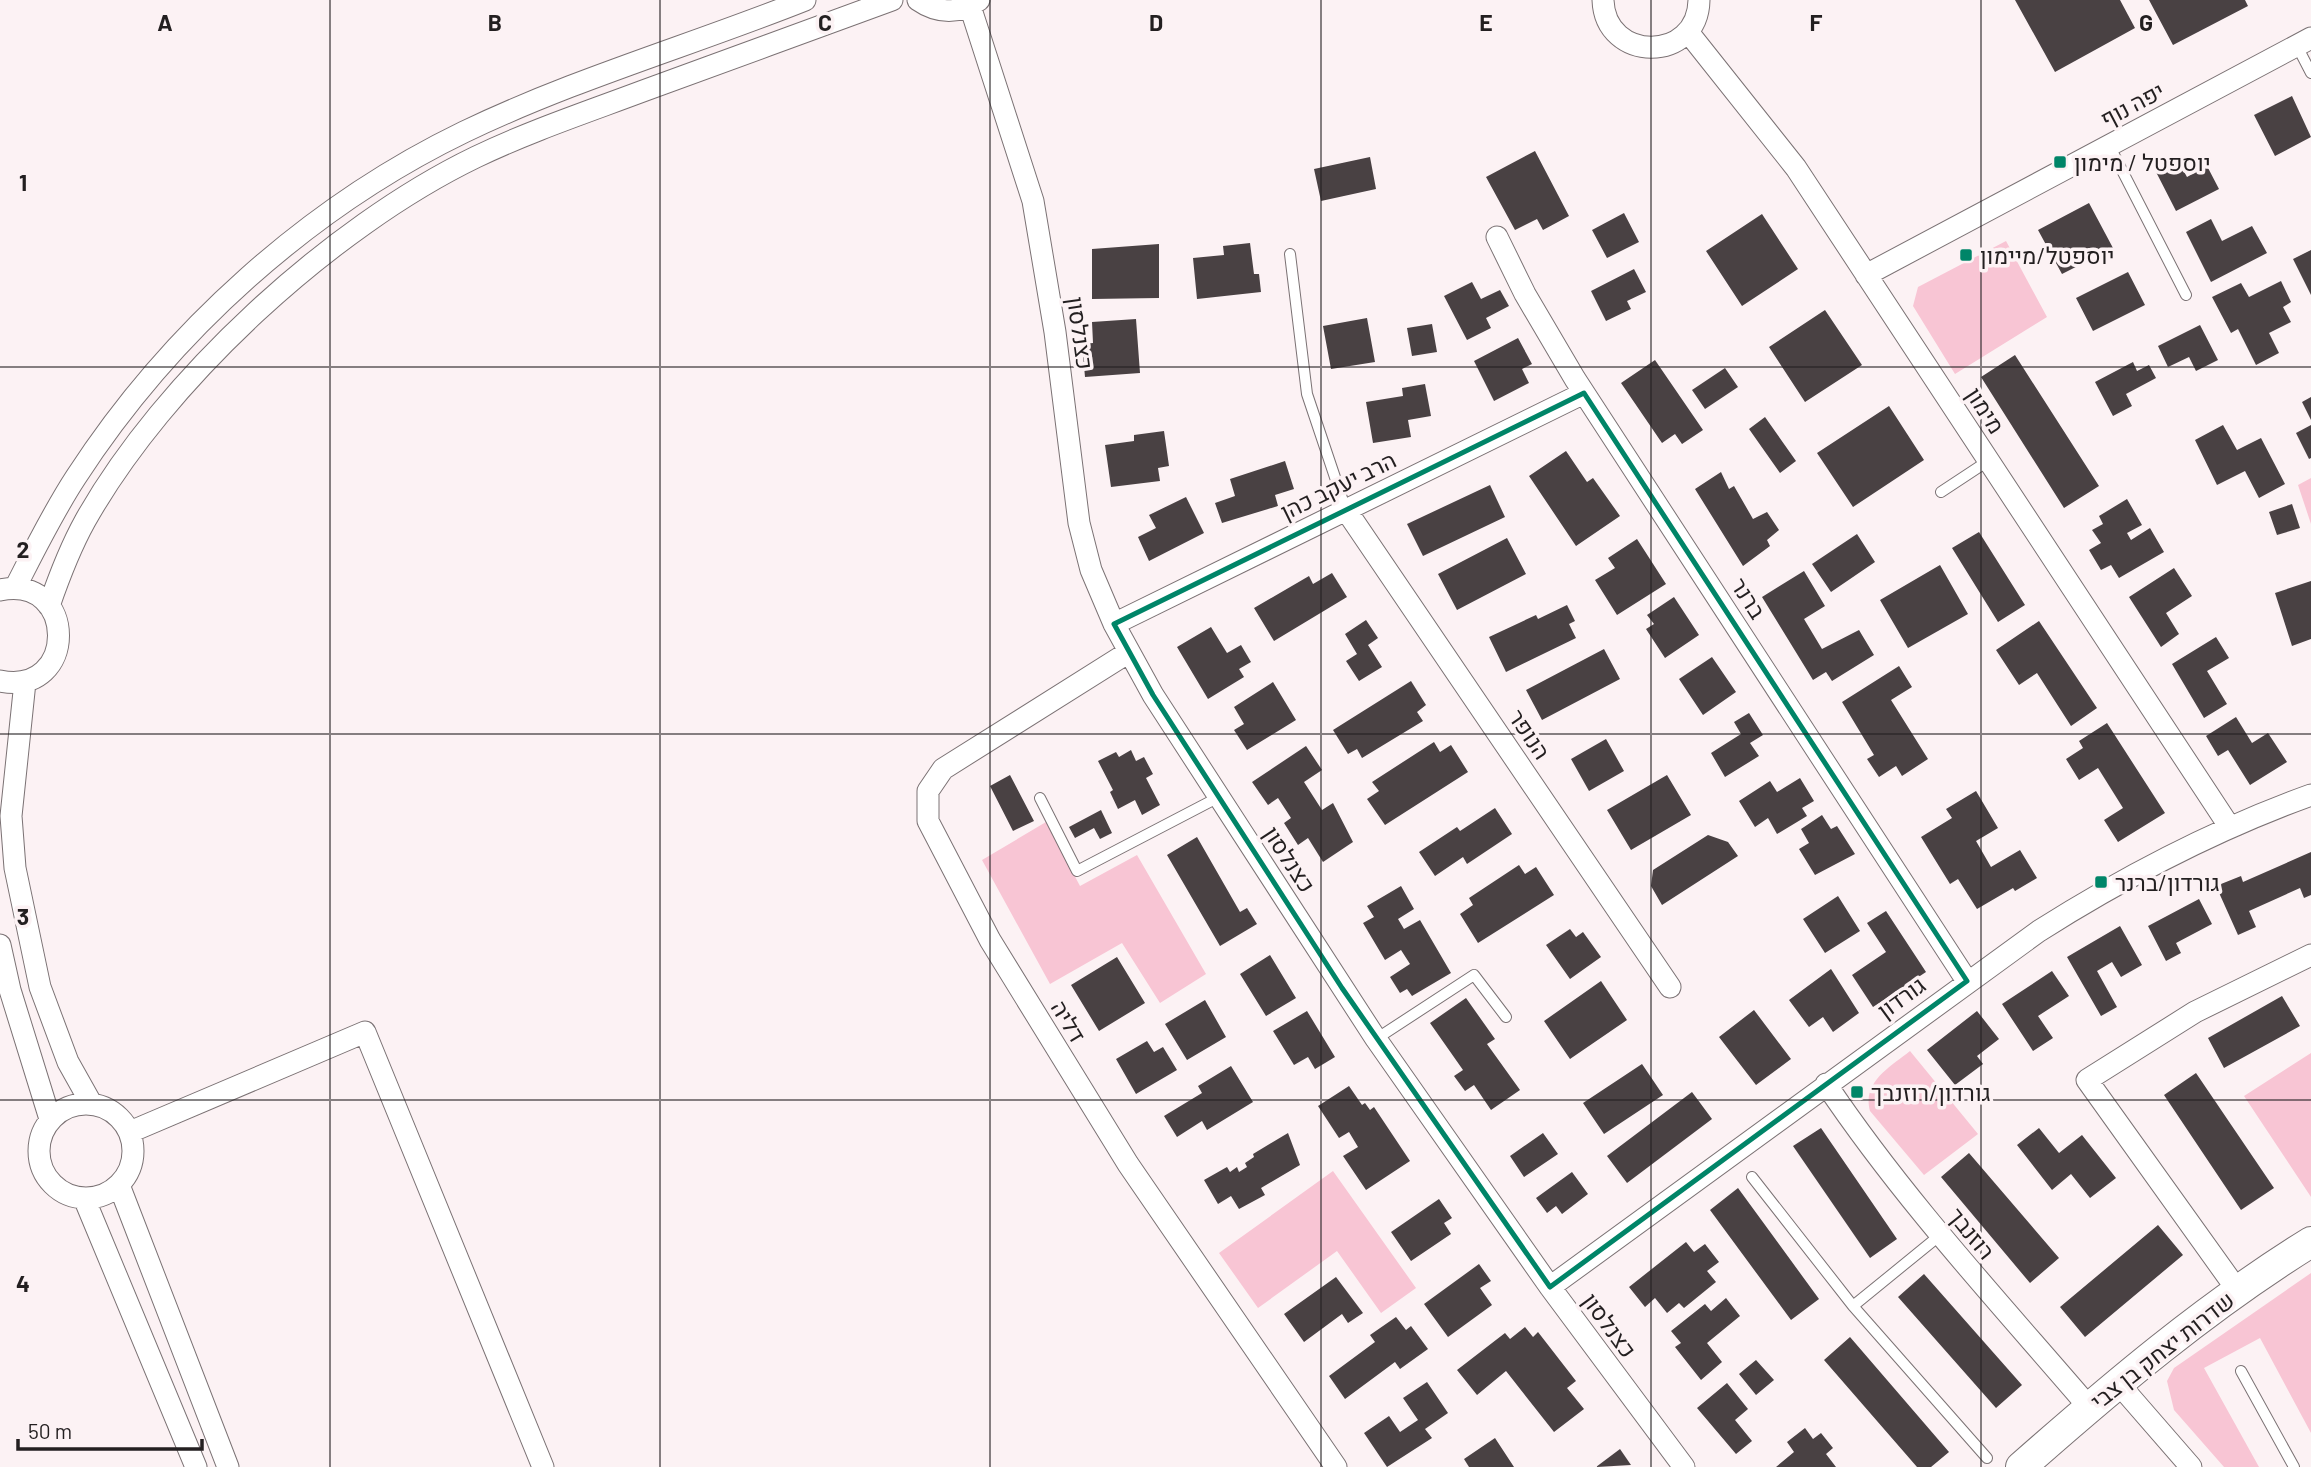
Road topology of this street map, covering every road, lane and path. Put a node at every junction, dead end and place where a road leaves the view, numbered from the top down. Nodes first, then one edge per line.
1 (805, 0) edge
2 (891, 0) edge
3 (918, 0) edge
4 (1603, 0) edge
5 (1699, 0) edge
6 (975, 3) edge
7 (1688, 32) junction
8 (2304, 42) edge
9 (2311, 73) edge
10 (2109, 145) junction
11 (1497, 237) dead end
12 (1290, 254) dead end
13 (1866, 275) junction
14 (2186, 295) dead end
15 (1584, 393) junction
16 (1988, 461) junction
17 (1941, 492) dead end
18 (1346, 510) junction
19 (8, 589) edge
20 (49, 606) junction
21 (1114, 624) junction
22 (1129, 652) junction
23 (0, 681) edge
24 (24, 682) junction
25 (2311, 795) edge
26 (1219, 797) junction
27 (1040, 798) dead end
28 (2229, 827) junction
29 (0, 945) edge
30 (2311, 955) edge
31 (1968, 981) junction
32 (1670, 987) dead end
33 (1506, 1017) dead end
34 (1376, 1039) junction
35 (1826, 1084) junction
36 (91, 1103) junction
37 (50, 1119) junction
38 (130, 1132) junction
39 (1752, 1177) dead end
40 (119, 1185) junction
41 (83, 1198) junction
42 (1939, 1236) junction
43 (2311, 1242) edge
44 (1550, 1287) junction
45 (2238, 1291) junction
46 (1853, 1306) junction
47 (2241, 1371) dead end
48 (2118, 1383) junction
49 (2088, 1406) junction
50 (1987, 1458) dead end
51 (2032, 1463) edge
52 (196, 1467) edge
53 (228, 1467) edge
54 (543, 1467) edge
55 (1336, 1467) edge
56 (1684, 1467) edge
57 (2191, 1467) edge
58 (2294, 1467) edge

1 - 19 street
2 - 20 street
3 - 6 street
4 - 7 street
5 - 7 street
6 - 21 street, כצנלסון
7 - 13 street, מימון
8 - 9 lane
8 - 10 street, יפה נוף
10 - 13 street, יפה נוף
10 - 14 lane
11 - 15 street, ברנר
12 - 18 lane
13 - 16 street, מימון
15 - 18 street, הרב יעקב כהן
15 - 31 street, ברנר
16 - 17 lane
16 - 28 street, מימון
18 - 21 street, הרב יעקב כהן
18 - 32 street, הנופר
19 - 20 street
20 - 24 street
21 - 22 street, כצנלסון
22 - 26 street, כצנלסון
22 - 55 street, דליה
23 - 24 street
24 - 36 street
25 - 28 street, גורדון
26 - 27 lane
26 - 34 street, כצנלסון
28 - 31 street, גורדון
29 - 37 street
30 - 45 street
31 - 35 street, גורדון
33 - 34 lane
34 - 44 street, כצנלסון
35 - 42 street, רוזנבך
35 - 44 street, גורדון
36 - 37 street
36 - 38 street
37 - 41 street
38 - 40 street
38 - 54 street
39 - 46 lane
40 - 41 street
40 - 53 street
41 - 52 street
42 - 46 lane
42 - 49 street, רוזנבך
43 - 45 street, שדרות יצחק בן צבי
44 - 56 street, כצנלסון
45 - 48 street, שדרות יצחק בן צבי
46 - 50 lane
47 - 58 lane
48 - 49 street, שדרות יצחק בן צבי
48 - 57 street
49 - 51 street, שדרות יצחק בן צבי

